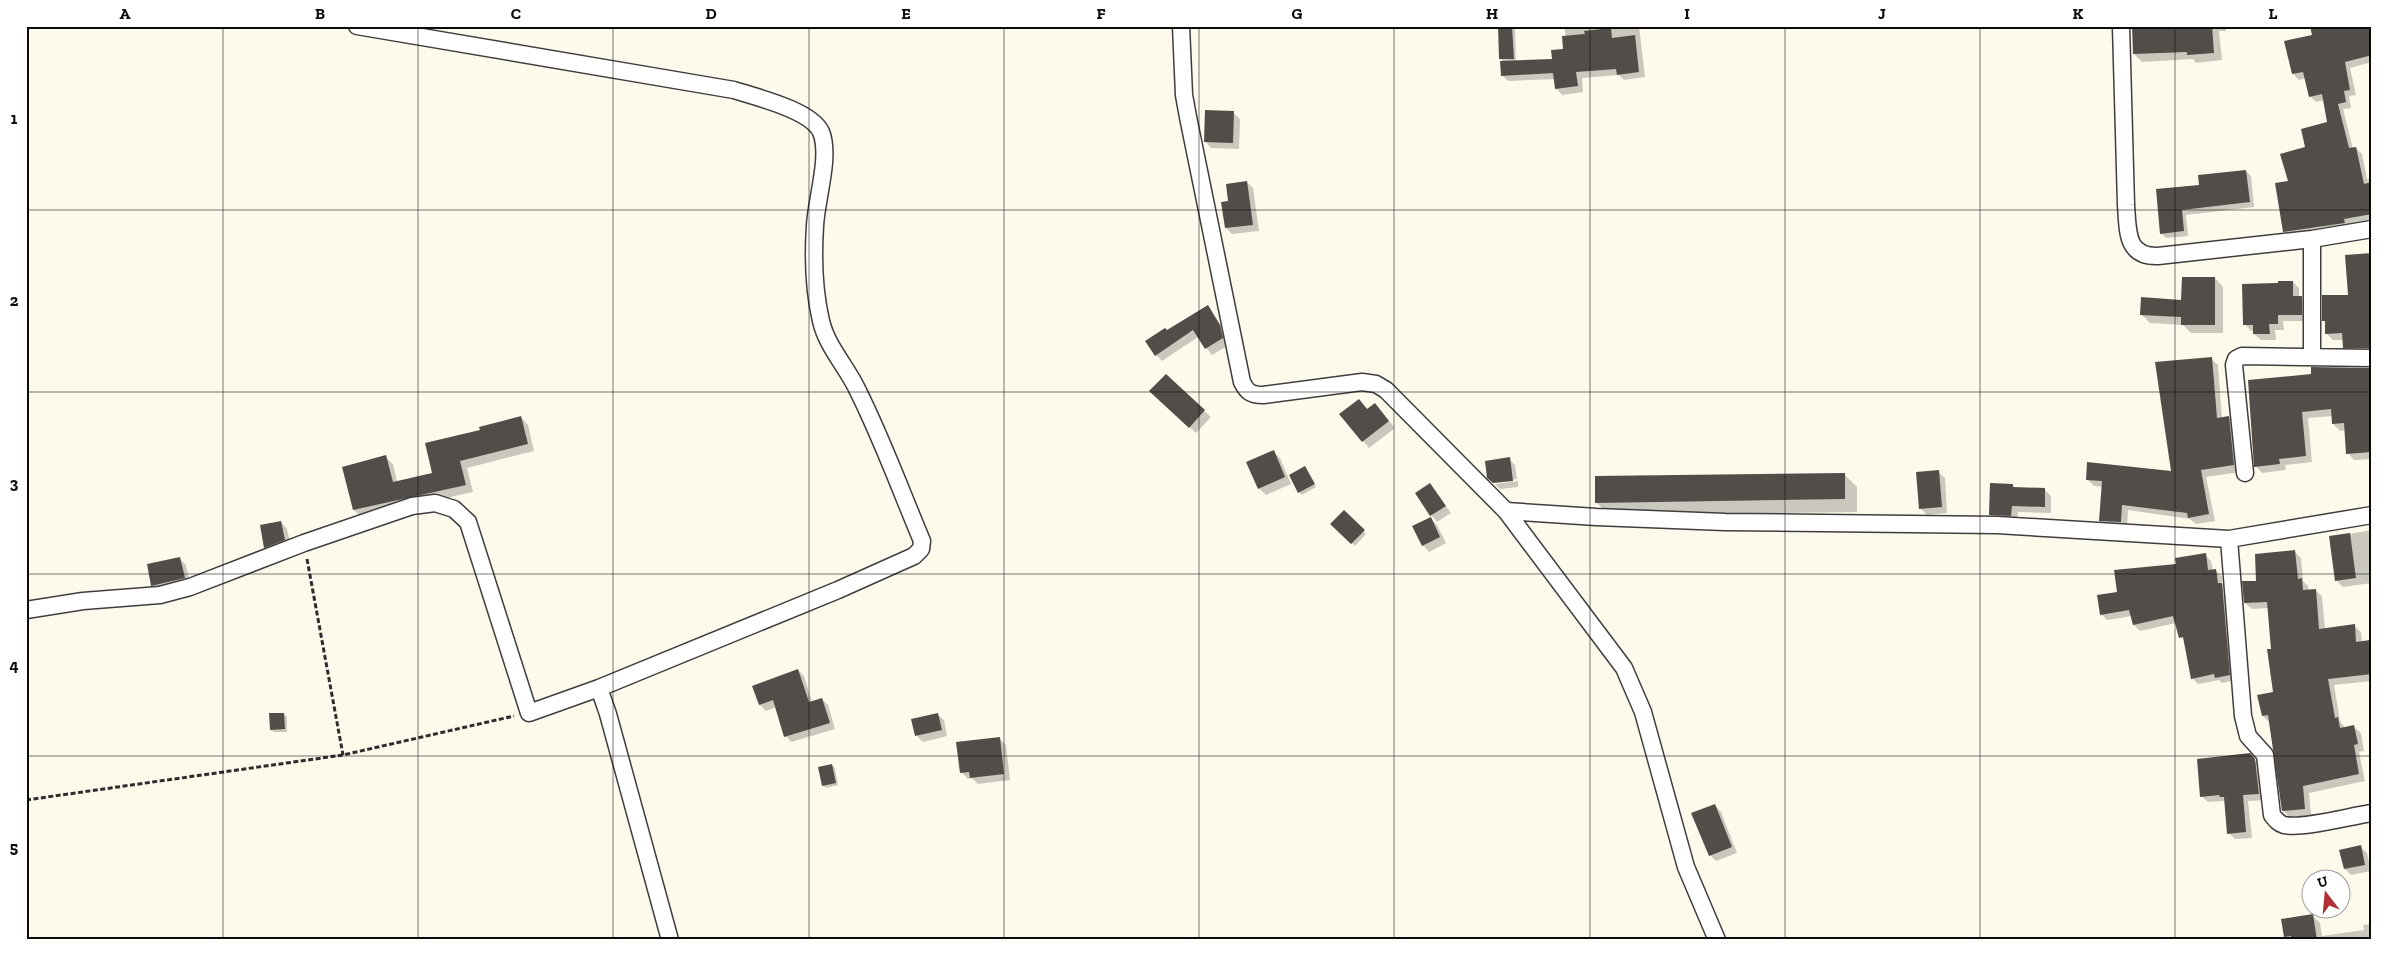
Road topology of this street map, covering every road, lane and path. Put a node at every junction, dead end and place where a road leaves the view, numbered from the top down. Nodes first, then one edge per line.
1 (356, 26) edge
2 (1181, 26) edge
3 (2121, 26) edge
4 (2372, 229) edge
5 (2312, 239) junction
6 (2312, 357) junction
7 (2372, 358) edge
8 (2245, 473) dead end
9 (1506, 511) junction
10 (2372, 515) edge
11 (2229, 539) junction
12 (304, 544) junction
13 (26, 610) edge
14 (599, 688) junction
15 (529, 713) junction
16 (343, 755) junction
17 (26, 800) edge
18 (2372, 813) edge
19 (670, 940) edge
20 (1717, 940) edge

1 - 14 street
2 - 9 street
3 - 5 street
4 - 5 street
5 - 6 street
6 - 7 street
6 - 8 street
9 - 11 street
9 - 20 street
10 - 11 street
11 - 18 street
12 - 13 street
12 - 15 street
12 - 16 path
14 - 15 street
14 - 19 street
15 - 16 path
16 - 17 path

